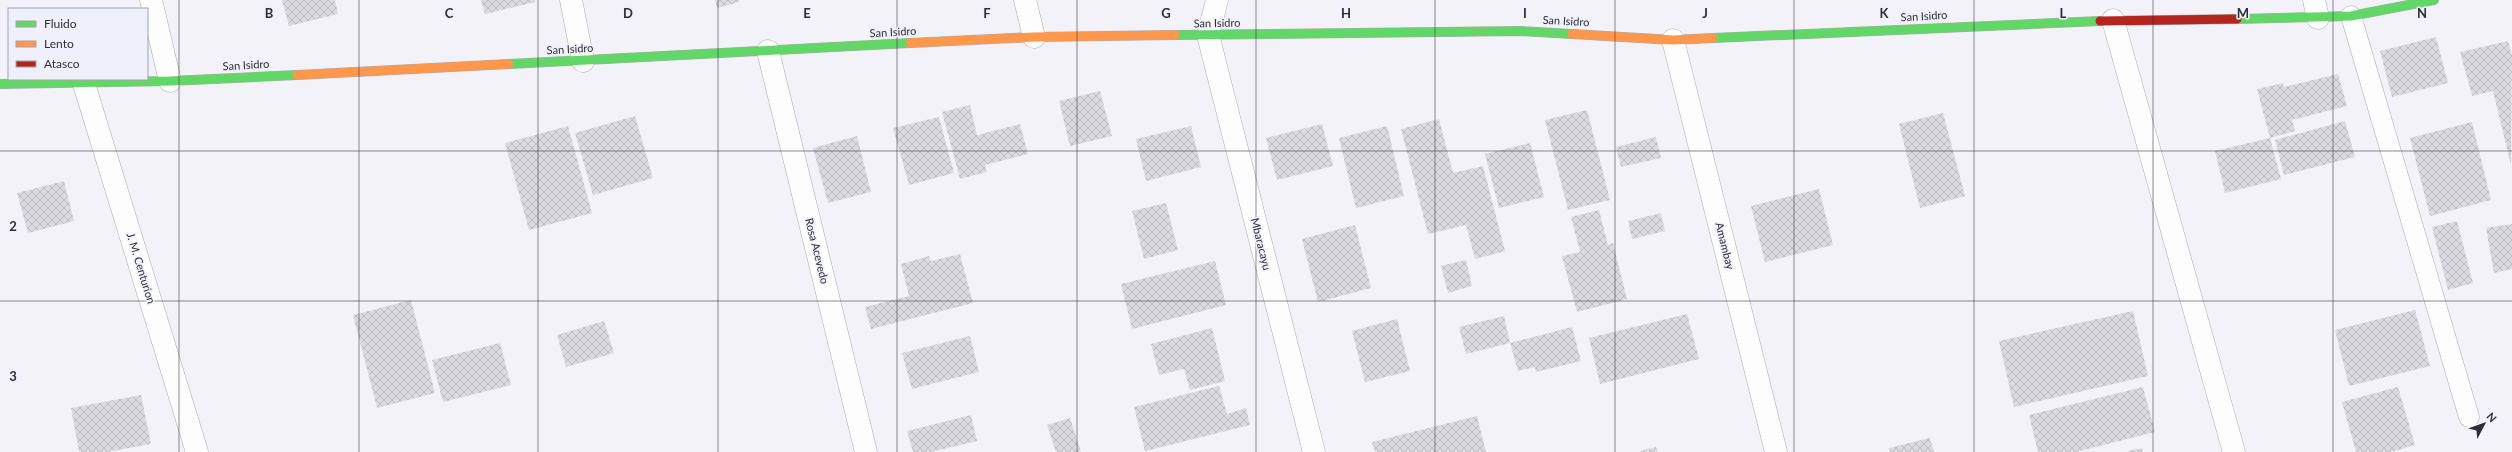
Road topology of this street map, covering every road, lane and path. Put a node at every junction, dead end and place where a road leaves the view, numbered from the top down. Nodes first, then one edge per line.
1 (151, 0) edge
2 (572, 0) edge
3 (1026, 0) edge
4 (1217, 0) edge
5 (2434, 0) edge
6 (2316, 9) edge
7 (2351, 16) junction
8 (2113, 20) junction
9 (1208, 35) junction
10 (1034, 37) junction
11 (1673, 40) junction
12 (768, 51) junction
13 (583, 61) junction
14 (170, 81) junction
15 (0, 84) edge
16 (84, 84) junction
17 (2469, 417) dead end
18 (197, 452) edge
19 (866, 452) edge
20 (1314, 452) edge
21 (1776, 452) edge
22 (2234, 452) edge

1 - 14 street
2 - 13 street
3 - 10 street
4 - 9 street
5 - 7 street, San Isidro
6 - 7 street, San Isidro
6 - 8 street, San Isidro
7 - 17 lane
8 - 11 street, San Isidro
8 - 22 street
9 - 10 street, San Isidro
9 - 11 street, San Isidro
9 - 20 street, Mbaracayu
10 - 12 street, San Isidro
11 - 21 street, Amambay
12 - 13 street, San Isidro
12 - 19 street, Rosa Acevedo
13 - 14 street, San Isidro
14 - 16 street, San Isidro
15 - 16 street, San Isidro
16 - 18 street, J. M. Centurion

